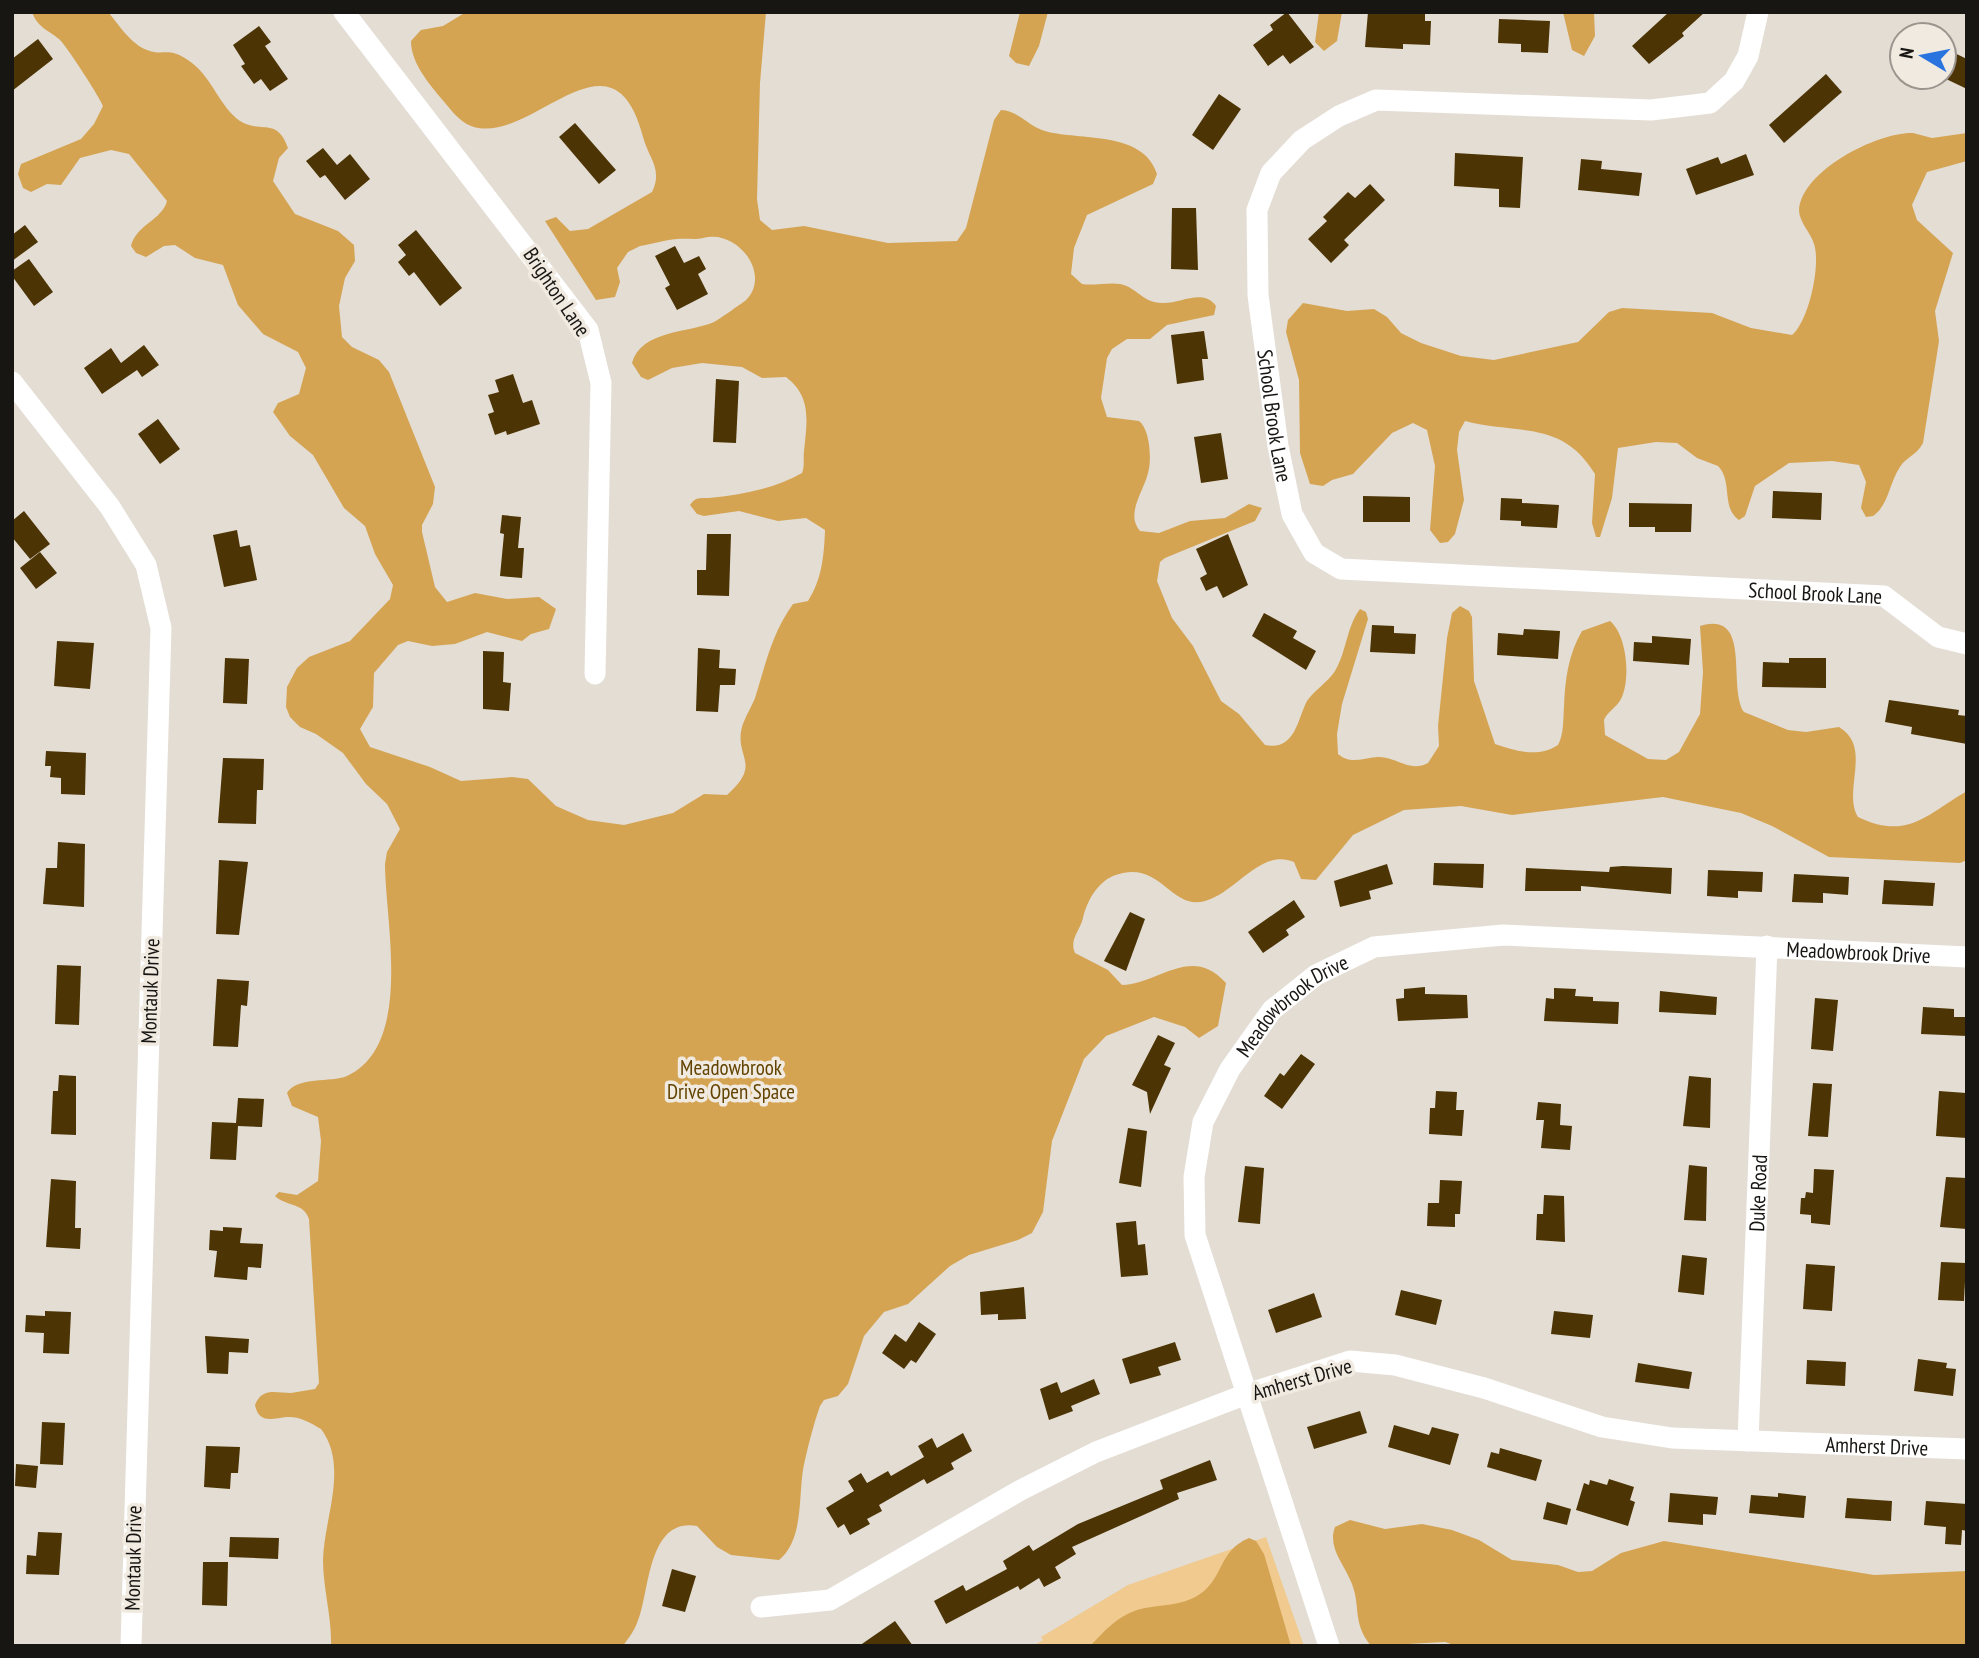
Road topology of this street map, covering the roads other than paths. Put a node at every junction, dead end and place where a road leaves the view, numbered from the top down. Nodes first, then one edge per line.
1 (344, 12) edge
2 (1758, 12) edge
3 (12, 382) edge
4 (1967, 644) edge
5 (595, 674) dead end
6 (1767, 946) junction
7 (1967, 957) edge
8 (1244, 1395) junction
9 (1748, 1440) junction
10 (1967, 1449) edge
11 (761, 1608) dead end
12 (131, 1646) edge
13 (1329, 1646) edge

1 - 5 street, Brighton Lane
2 - 4 street, School Brook Lane
3 - 12 street, Montauk Drive
6 - 7 street, Meadowbrook Drive
6 - 8 street, Meadowbrook Drive
6 - 9 street, Duke Road
8 - 9 street, Amherst Drive
8 - 11 street, Amherst Drive
8 - 13 street, Meadowbrook Drive
9 - 10 street, Amherst Drive

